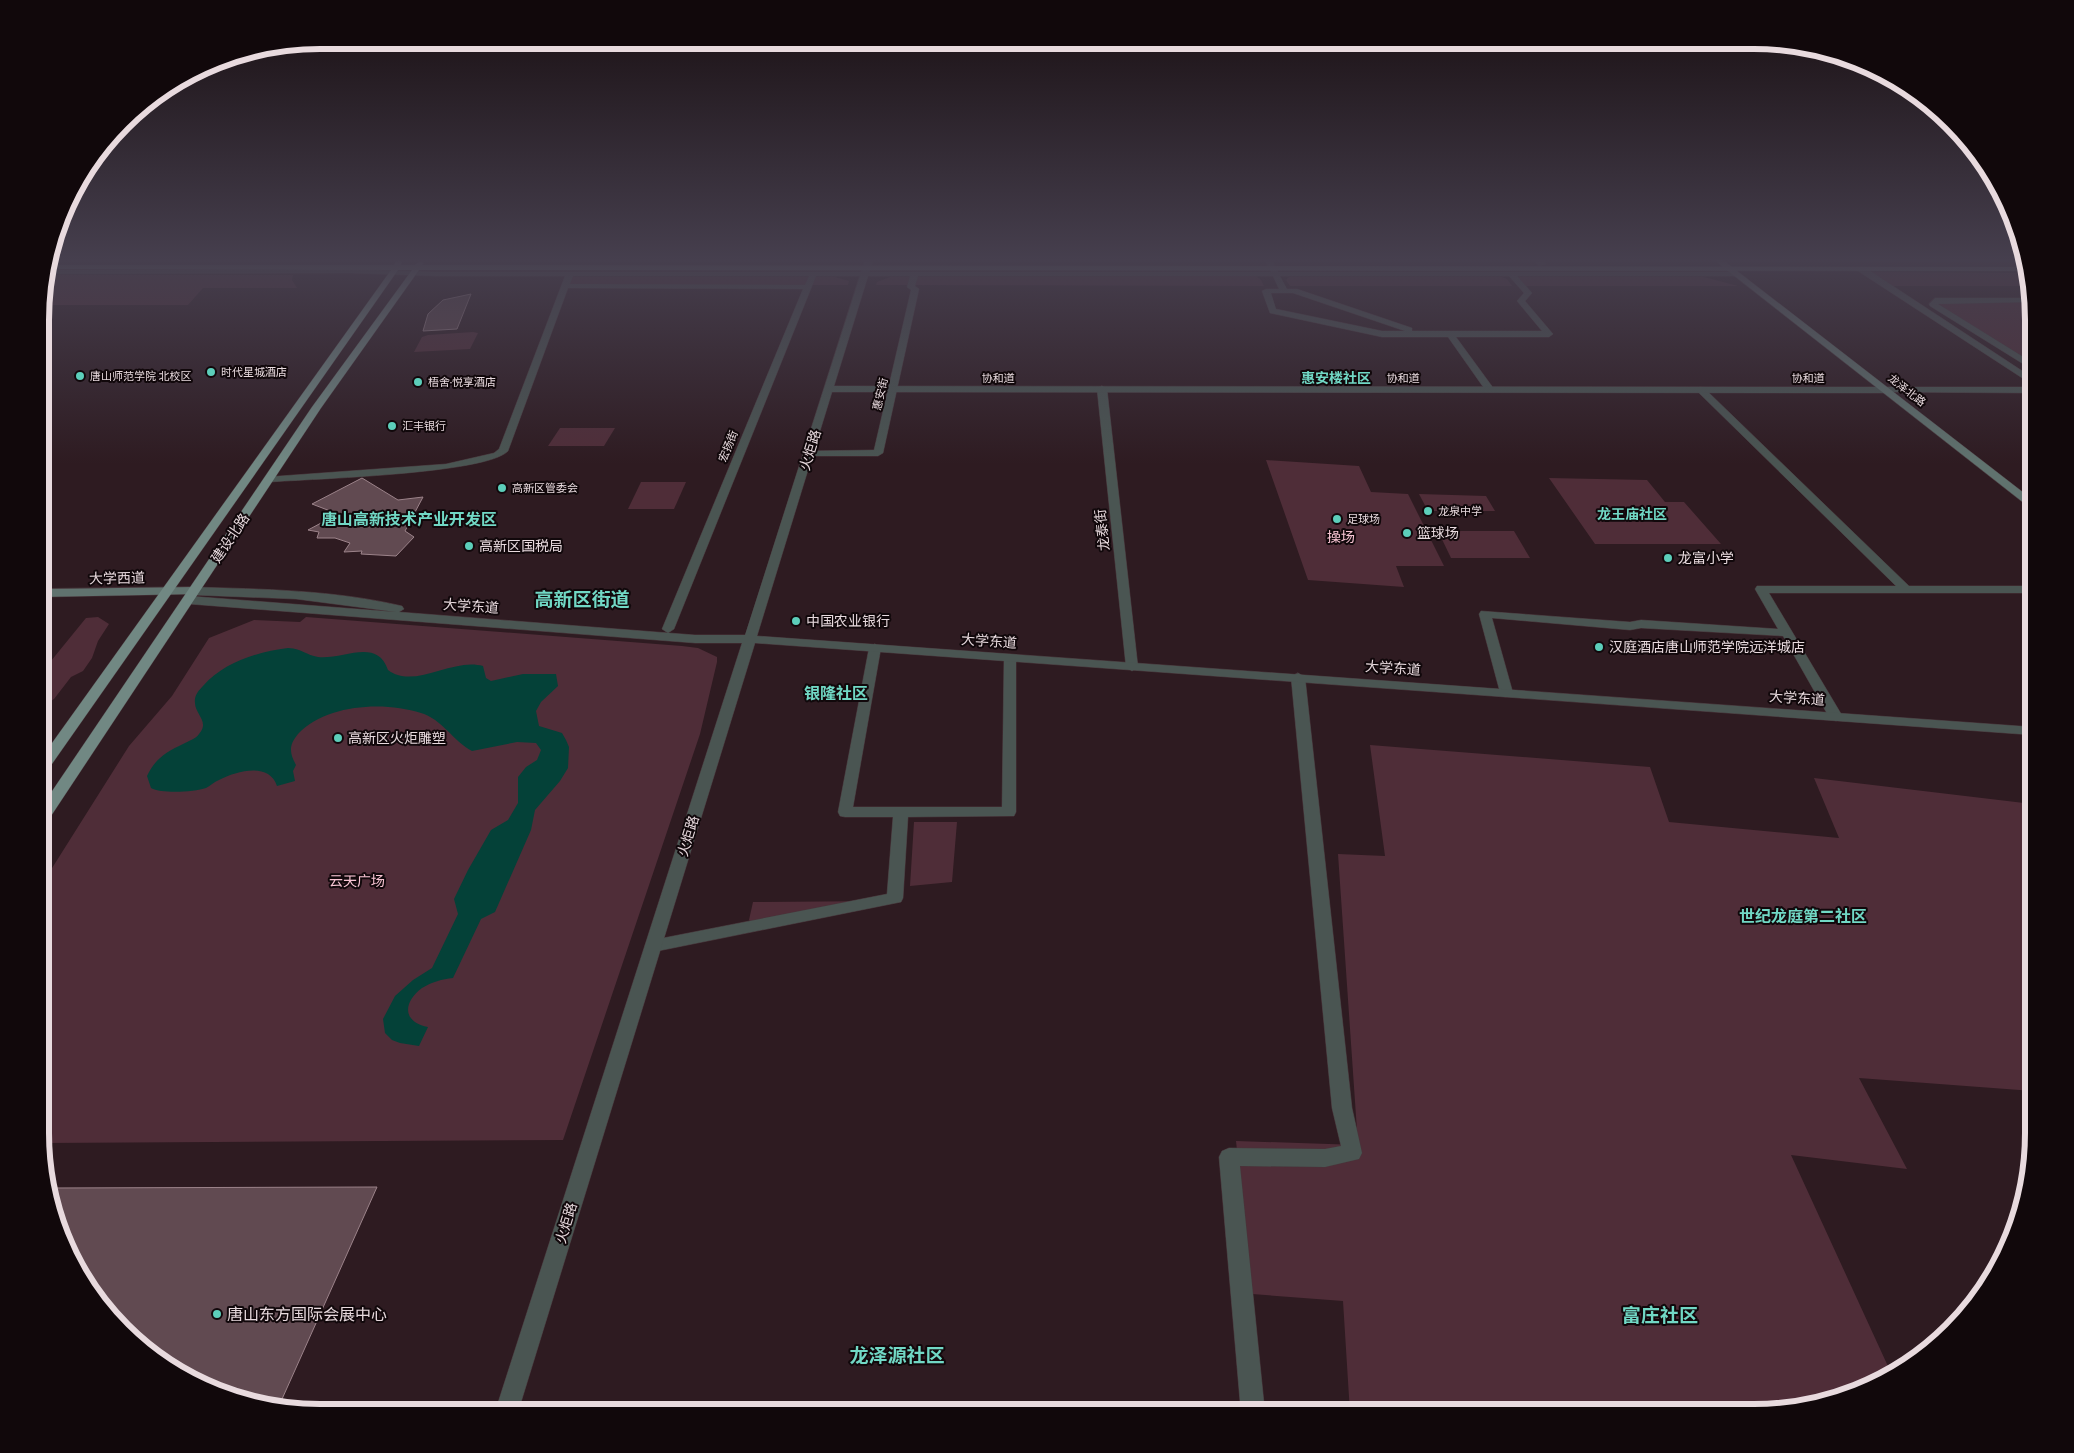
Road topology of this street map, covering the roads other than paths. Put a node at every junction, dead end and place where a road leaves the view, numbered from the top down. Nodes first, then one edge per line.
1 (353, 328) edge
2 (374, 328) edge
3 (549, 328) edge
4 (791, 328) edge
5 (848, 328) edge
6 (906, 328) edge
7 (1353, 328) edge
8 (1402, 328) edge
9 (1544, 328) edge
10 (1807, 328) edge
11 (1813, 328) edge
12 (1951, 328) edge
13 (1971, 328) edge
14 (1420, 334) junction
15 (1450, 334) junction
16 (2025, 362) edge
17 (2025, 377) edge
18 (829, 389) junction
19 (893, 389) junction
20 (1102, 389) junction
21 (1489, 390) junction
22 (1701, 390) junction
23 (1886, 390) junction
24 (1898, 390) junction
25 (2025, 390) edge
26 (809, 452) junction
27 (270, 480) junction
28 (2025, 488) edge
29 (2025, 499) edge
30 (1906, 590) junction
31 (2025, 590) edge
32 (49, 593) edge
33 (191, 595) junction
34 (163, 596) junction
35 (49, 600) edge
36 (668, 629) junction
37 (1787, 633) junction
38 (750, 639) junction
39 (874, 648) junction
40 (1010, 658) junction
41 (1132, 667) junction
42 (1298, 677) junction
43 (1506, 694) junction
44 (1836, 717) junction
45 (2025, 730) edge
46 (49, 758) edge
47 (49, 808) edge
48 (901, 812) junction
49 (653, 946) junction
50 (509, 1404) edge
51 (1252, 1404) edge

1 - 34 main road, 建设北路
2 - 27 main road, 建设北路
3 - 27 street
4 - 36 street, 宏扬街
5 - 18 street, 火炬路
6 - 19 street, 惠安街
7 - 14 street
8 - 14 street
9 - 15 street
10 - 23 main road, 龙泽北路
11 - 24 main road, 龙泽北路
12 - 17 street
13 - 16 street
14 - 15 street
15 - 21 street
18 - 19 street, 协和道
18 - 26 street, 火炬路
19 - 20 street, 协和道
19 - 26 street, 惠安街
20 - 21 street, 协和道
20 - 41 street, 龙泰街
21 - 22 street, 协和道
22 - 23 street, 协和道
22 - 30 street
23 - 24 street, 协和道
23 - 29 main road, 龙泽北路
24 - 25 street, 协和道
24 - 28 main road, 龙泽北路
26 - 38 street, 火炬路
27 - 33 main road, 建设北路
30 - 31 street
30 - 37 street
32 - 34 main road, 大学西道
33 - 34 main road, 大学西道
33 - 36 street, 大学东道
33 - 38 street, 大学东道
33 - 47 main road, 建设北路
34 - 35 main road, 大学西道
34 - 46 main road, 建设北路
36 - 38 street, 大学东道
37 - 43 street
37 - 44 street
38 - 39 street, 大学东道
38 - 49 street, 火炬路
39 - 40 street, 大学东道
39 - 48 street
40 - 41 street, 大学东道
40 - 48 street
41 - 42 street, 大学东道
42 - 43 street, 大学东道
42 - 51 street
43 - 44 street, 大学东道
44 - 45 street, 大学东道
48 - 49 street
49 - 50 street, 火炬路

